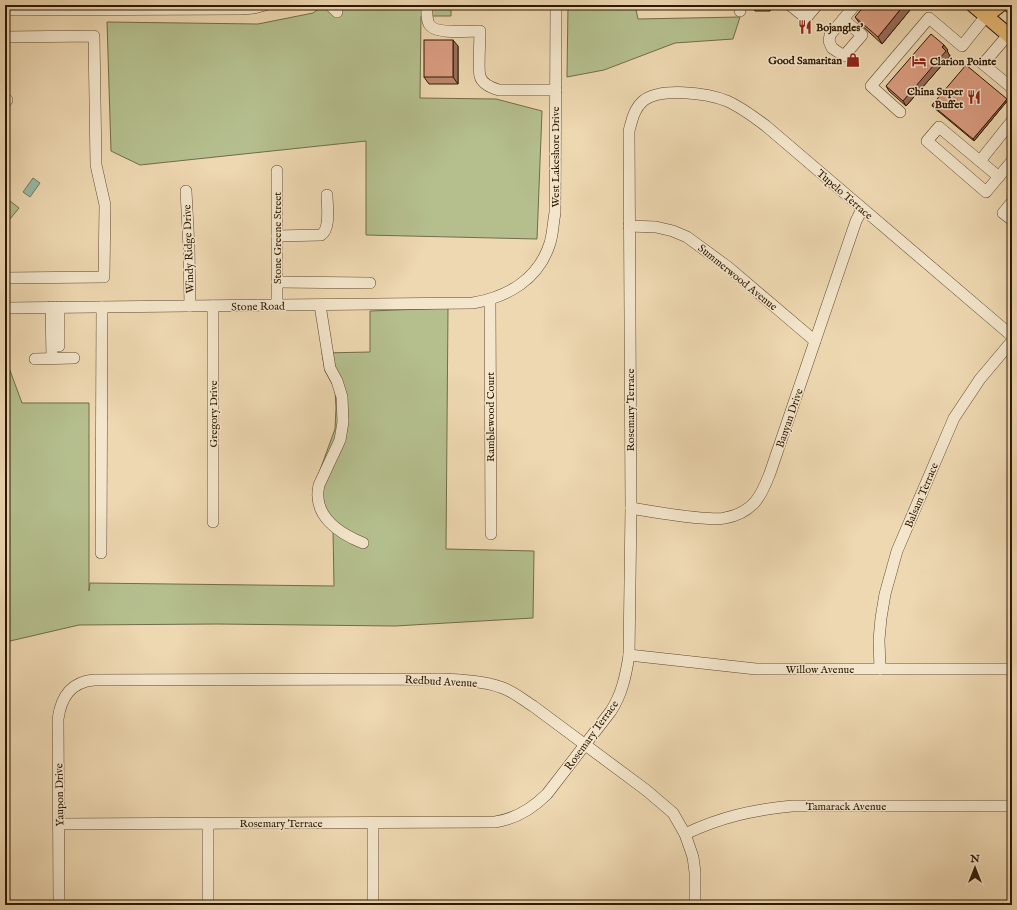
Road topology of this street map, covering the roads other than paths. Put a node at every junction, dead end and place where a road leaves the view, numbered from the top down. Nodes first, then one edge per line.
1 (265, 5) edge
2 (427, 5) edge
3 (556, 5) edge
4 (790, 5) edge
5 (798, 5) edge
6 (809, 5) edge
7 (817, 5) edge
8 (855, 5) edge
9 (973, 5) edge
10 (1000, 5) edge
11 (5, 10) edge
12 (986, 16) junction
13 (843, 19) dead end
14 (1011, 34) edge
15 (5, 37) edge
16 (1012, 88) edge
17 (556, 90) junction
18 (659, 95) joint
19 (5, 99) edge
20 (5, 103) edge
21 (900, 112) dead end
22 (1012, 121) edge
23 (980, 161) junction
24 (1012, 161) edge
25 (277, 171) dead end
26 (999, 177) junction
27 (186, 192) dead end
28 (327, 195) dead end
29 (1012, 202) edge
30 (862, 209) junction
31 (1012, 220) edge
32 (630, 226) junction
33 (277, 236) junction
34 (5, 278) edge
35 (277, 282) junction
36 (370, 282) dead end
37 (509, 292) joint
38 (490, 300) junction
39 (277, 305) junction
40 (320, 305) junction
41 (190, 306) junction
42 (213, 306) junction
43 (55, 307) junction
44 (102, 307) junction
45 (5, 308) edge
46 (1012, 336) edge
47 (815, 341) junction
48 (1012, 341) edge
49 (55, 358) junction
50 (74, 358) dead end
51 (35, 359) dead end
52 (631, 508) junction
53 (213, 522) dead end
54 (490, 534) dead end
55 (362, 543) dead end
56 (101, 553) dead end
57 (630, 655) junction
58 (880, 669) junction
59 (1012, 669) edge
60 (72, 688) joint
61 (585, 745) junction
62 (1012, 806) edge
63 (373, 823) junction
64 (59, 824) junction
65 (208, 824) junction
66 (685, 834) junction
67 (59, 905) edge
68 (208, 905) edge
69 (373, 905) edge
70 (695, 905) edge

1 - 11 street
2 - 17 street
3 - 17 street, West Lakeshore Drive
4 - 7 street
5 - 6 street
8 - 13 street
9 - 12 main road
10 - 12 main road
12 - 14 main road
12 - 21 street
14 - 16 street
15 - 34 street
17 - 37 street, West Lakeshore Drive
18 - 30 street, Tupelo Terrace
18 - 32 street, Rosemary Terrace
19 - 20 street
22 - 23 street
23 - 26 street
23 - 26 street
24 - 26 street
25 - 33 street, Stone Greene Street
27 - 41 street, Windy Ridge Drive
28 - 33 street
29 - 31 street
30 - 46 street, Tupelo Terrace
30 - 47 street, Banyan Drive
32 - 47 street, Summerwood Avenue
32 - 52 street, Rosemary Terrace
33 - 35 street, Stone Greene Street
35 - 36 street
35 - 39 street, Stone Greene Street
37 - 38 street, Stone Road
38 - 40 street, Stone Road
38 - 54 street, Ramblewood Court
39 - 40 street, Stone Road
39 - 42 street, Stone Road
40 - 55 street
41 - 42 street, Stone Road
41 - 44 street, Stone Road
42 - 53 street, Gregory Drive
43 - 44 street, Stone Road
43 - 45 street, Stone Road
43 - 49 street
44 - 56 street
47 - 52 street, Banyan Drive
48 - 58 street, Balsam Terrace
49 - 50 street
49 - 51 street
52 - 57 street, Rosemary Terrace
57 - 58 street, Willow Avenue
57 - 61 street, Rosemary Terrace
58 - 59 street, Willow Avenue
60 - 61 street, Redbud Avenue
60 - 64 street, Yaupon Drive
61 - 63 street, Rosemary Terrace
61 - 66 street, Redbud Avenue
62 - 66 street, Tamarack Avenue
63 - 65 street, Rosemary Terrace
63 - 69 street
64 - 65 street, Rosemary Terrace
64 - 67 street, Yaupon Drive
65 - 68 street
66 - 70 street, Redbud Avenue

